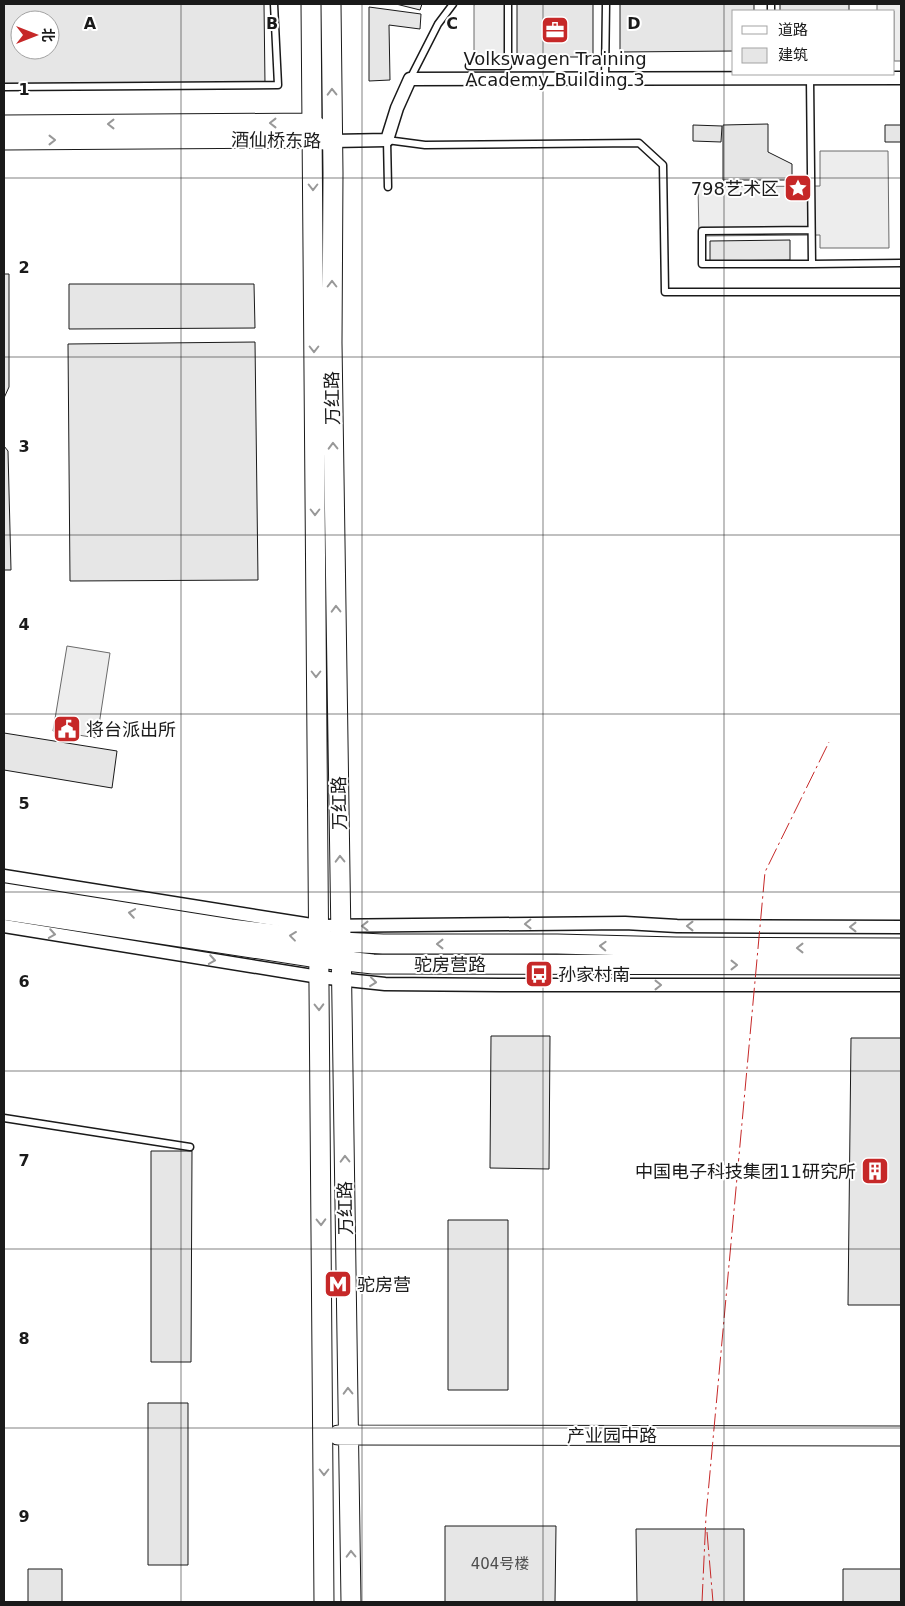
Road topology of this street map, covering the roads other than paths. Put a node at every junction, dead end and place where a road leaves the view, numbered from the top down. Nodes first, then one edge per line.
1 (274, 4) edge
2 (312, 4) edge
3 (331, 4) edge
4 (453, 4) edge
5 (508, 4) edge
6 (606, 4) edge
7 (469, 66) dead end
8 (772, 76) edge
9 (901, 78) edge
10 (410, 79) junction
11 (605, 79) junction
12 (810, 79) junction
13 (4, 87) edge
14 (4, 125) edge
15 (313, 130) junction
16 (4, 140) edge
17 (387, 140) junction
18 (332, 141) junction
19 (388, 187) dead end
20 (811, 230) junction
21 (901, 263) edge
22 (812, 264) junction
23 (901, 292) edge
24 (4, 876) edge
25 (4, 893) edge
26 (4, 910) edge
27 (4, 926) edge
28 (901, 927) edge
29 (318, 933) junction
30 (901, 948) edge
31 (341, 952) junction
32 (901, 965) edge
33 (319, 968) junction
34 (901, 985) edge
35 (4, 1118) edge
36 (190, 1147) dead end
37 (323, 1435) junction
38 (349, 1435) junction
39 (901, 1436) edge
40 (324, 1602) edge
41 (352, 1602) edge

1 - 13 lane
2 - 15 street, 万红路
18 -> 3 street, 万红路
4 - 10 lane
5 - 7 lane
6 - 11 lane
8 - 11 street
8 - 12 street
9 - 12 street
10 - 11 street
10 - 17 street
12 - 20 lane
15 -> 14 street, 酒仙桥东路
16 -> 15 street, 酒仙桥东路
15 - 18 street, 酒仙桥东路
15 -> 29 street, 万红路
17 - 18 street
17 - 19 lane
17 - 23 lane
31 -> 18 street, 万红路
20 - 22 lane
20 - 22 lane
21 - 22 lane
24 - 29 street
29 -> 25 street, 驼房营路
26 - 33 street, 驼房营路
27 -> 33 street
28 -> 31 street
29 - 31 street, 驼房营路
29 - 33 street, 万红路
30 -> 31 street, 驼房营路
31 -> 32 street, 驼房营路
31 - 33 street, 驼房营路
31 -> 34 street
38 -> 31 street, 万红路
33 -> 37 street, 万红路
35 - 36 lane
37 - 38 street, 产业园中路
37 -> 40 street, 万红路
38 - 39 street, 产业园中路
41 -> 38 street, 万红路

